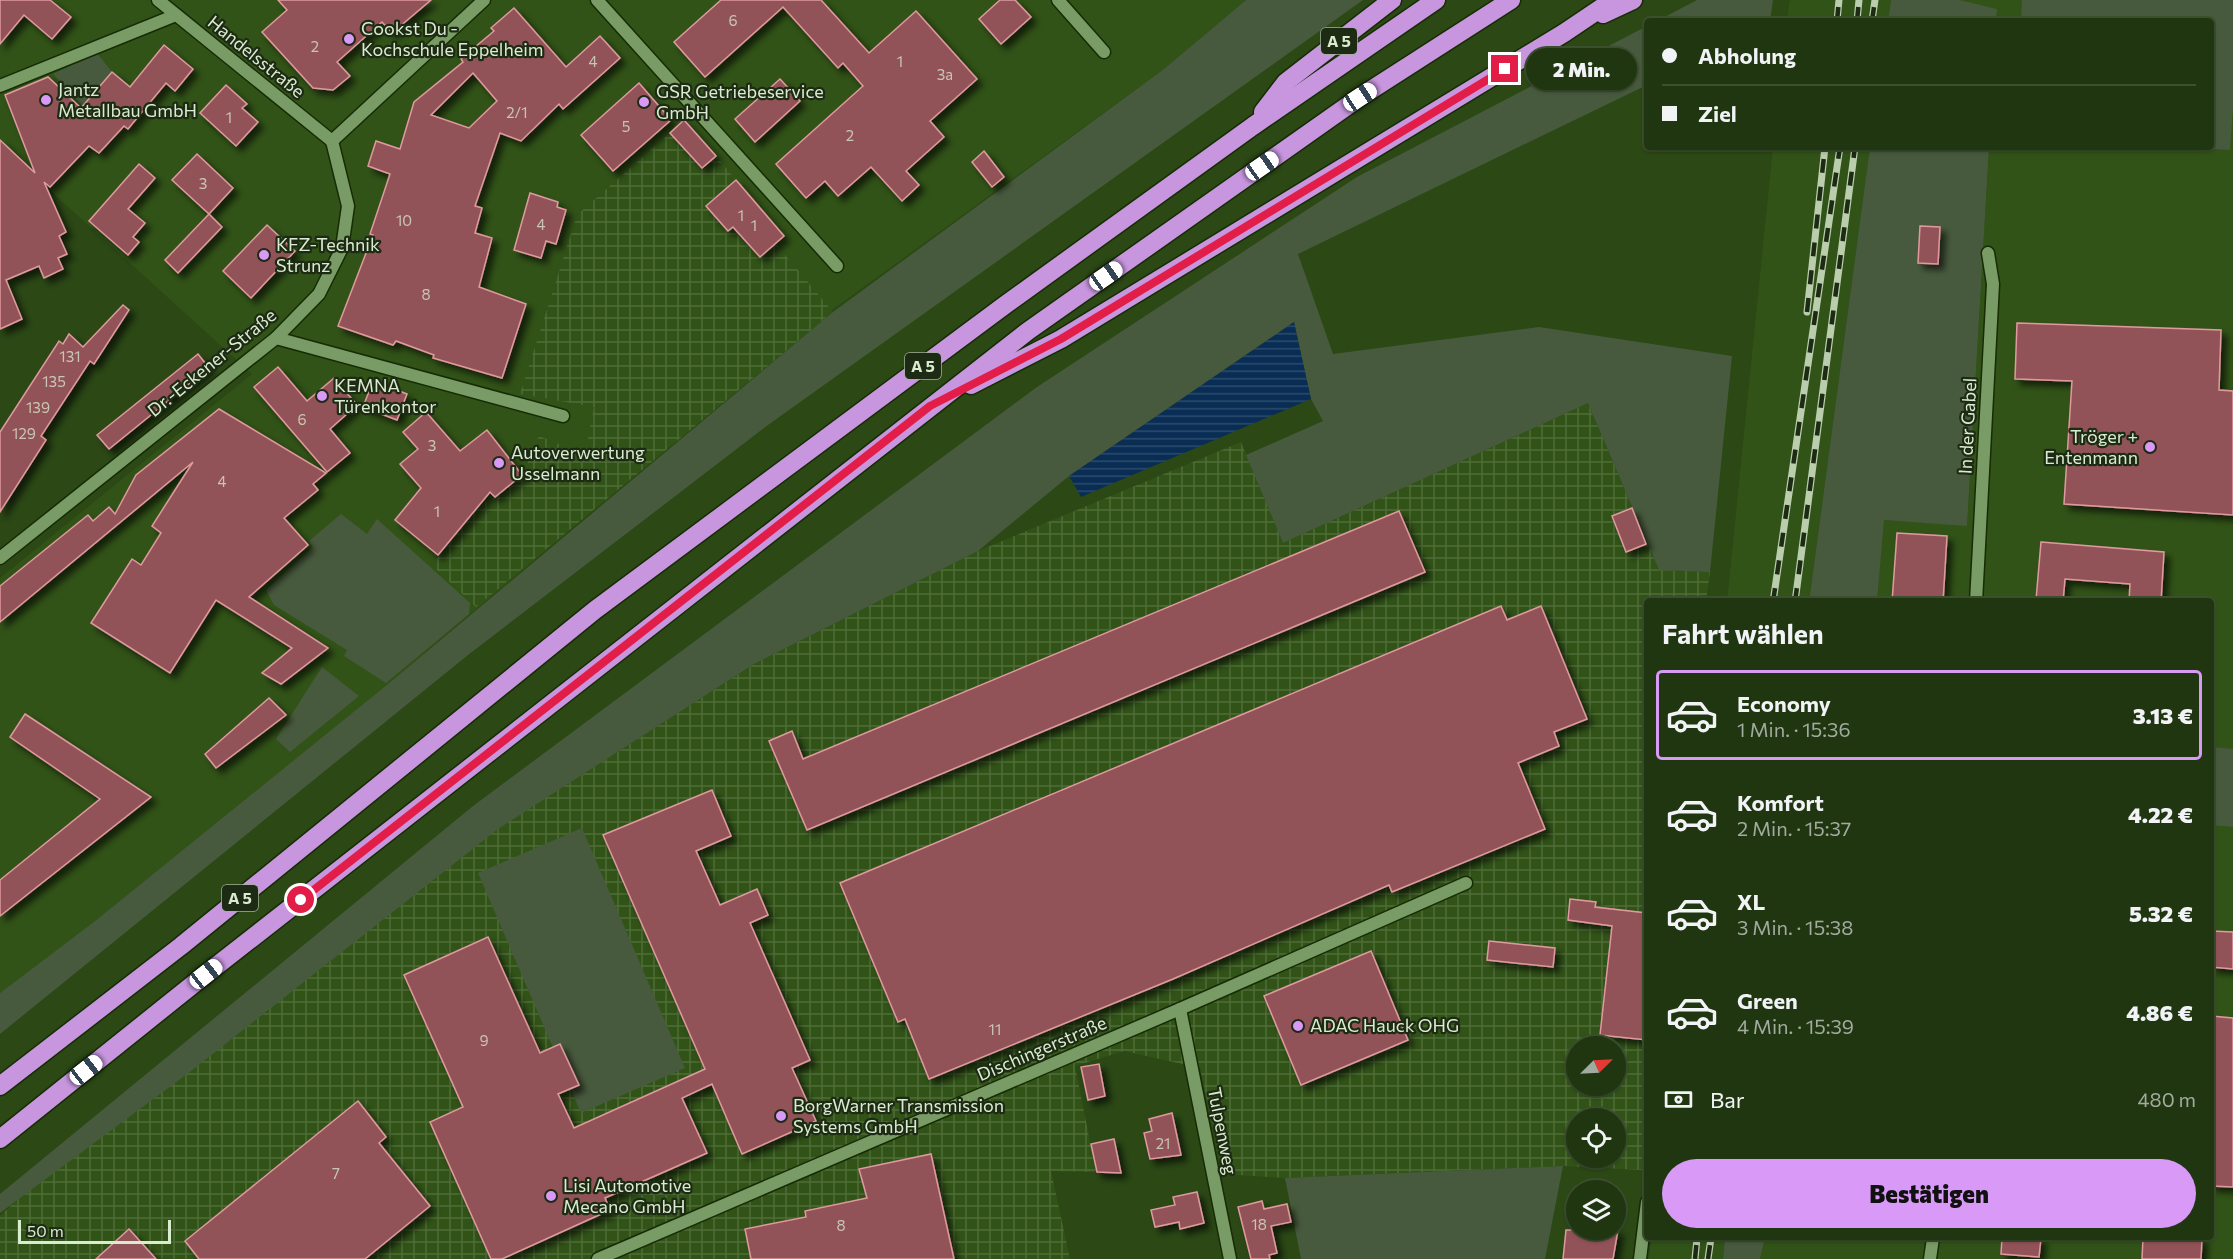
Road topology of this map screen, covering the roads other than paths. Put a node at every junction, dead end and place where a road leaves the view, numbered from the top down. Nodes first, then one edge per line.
1 (158, 0) edge
2 (484, 0) edge
3 (597, 0) edge
4 (1058, 0) edge
5 (1392, 0) edge
6 (1436, 0) edge
7 (1511, 0) edge
8 (1613, 0) edge
9 (1633, 0) edge
10 (176, 15) junction
11 (1564, 33) junction
12 (1104, 52) dead end
13 (0, 86) edge
14 (1253, 126) junction
15 (332, 141) junction
16 (1988, 253) dead end
17 (837, 266) dead end
18 (276, 338) junction
19 (930, 406) junction
20 (562, 416) dead end
21 (0, 558) edge
22 (1976, 598) edge
23 (1466, 883) dead end
24 (1180, 1009) junction
25 (0, 1086) edge
26 (0, 1139) edge
27 (1644, 1226) edge
28 (1933, 1240) edge
29 (598, 1259) edge
30 (1230, 1259) edge
31 (1640, 1259) edge
32 (1930, 1259) edge

1 - 10 street, Handelsstraße
2 - 15 street
3 - 17 street
4 - 12 street
5 - 14 highway, A 5
6 - 14 highway, A 5
7 - 19 highway, A 5
8 - 11 highway
9 - 11 highway
10 - 13 street
10 - 15 street, Handelsstraße
11 - 19 highway
14 - 25 highway, A 5
15 - 18 street, Dr.-Eckener-Straße
16 - 22 street, In der Gabel
18 - 20 street
18 - 21 street, Dr.-Eckener-Straße
19 - 26 highway, A 5
23 - 24 street, Dischingerstraße
24 - 29 street, Dischingerstraße
24 - 30 street, Tulpenweg
27 - 31 street
28 - 32 street

